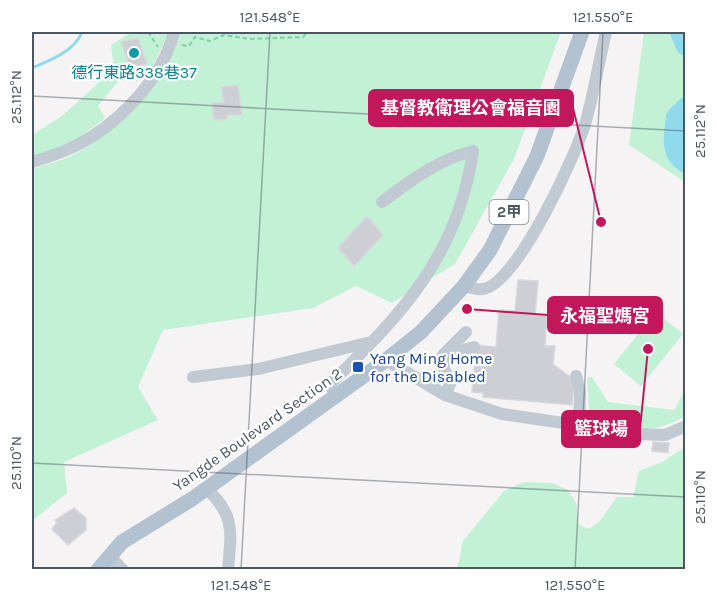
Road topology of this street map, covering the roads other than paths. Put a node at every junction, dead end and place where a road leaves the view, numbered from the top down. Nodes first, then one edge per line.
1 (174, 32) edge
2 (582, 32) edge
3 (606, 32) edge
4 (32, 162) edge
5 (382, 202) dead end
6 (464, 286) junction
7 (466, 332) dead end
8 (374, 341) junction
9 (474, 348) dead end
10 (443, 355) junction
11 (386, 360) junction
12 (576, 376) dead end
13 (193, 377) dead end
14 (337, 395) junction
15 (445, 395) junction
16 (579, 426) junction
17 (686, 426) edge
18 (206, 488) junction
19 (110, 556) junction
20 (98, 570) edge
21 (123, 570) edge
22 (228, 570) edge

1 - 4 street
2 - 6 main road, Yangde Boulevard Section 2 / 2甲
3 - 6 street
5 - 8 street
6 - 11 main road, Yangde Boulevard Section 2 / 2甲
7 - 10 street
8 - 13 street
8 - 14 street
9 - 10 street
10 - 15 street
11 - 14 main road, Yangde Boulevard Section 2 / 2甲
11 - 15 street
12 - 16 street
14 - 18 main road, Yangde Boulevard Section 2 / 2甲
15 - 16 street
16 - 17 street
18 - 19 main road, Yangde Boulevard Section 2 / 2甲
18 - 22 street
19 - 20 main road, Yangde Boulevard Section 2 / 2甲
19 - 21 street

